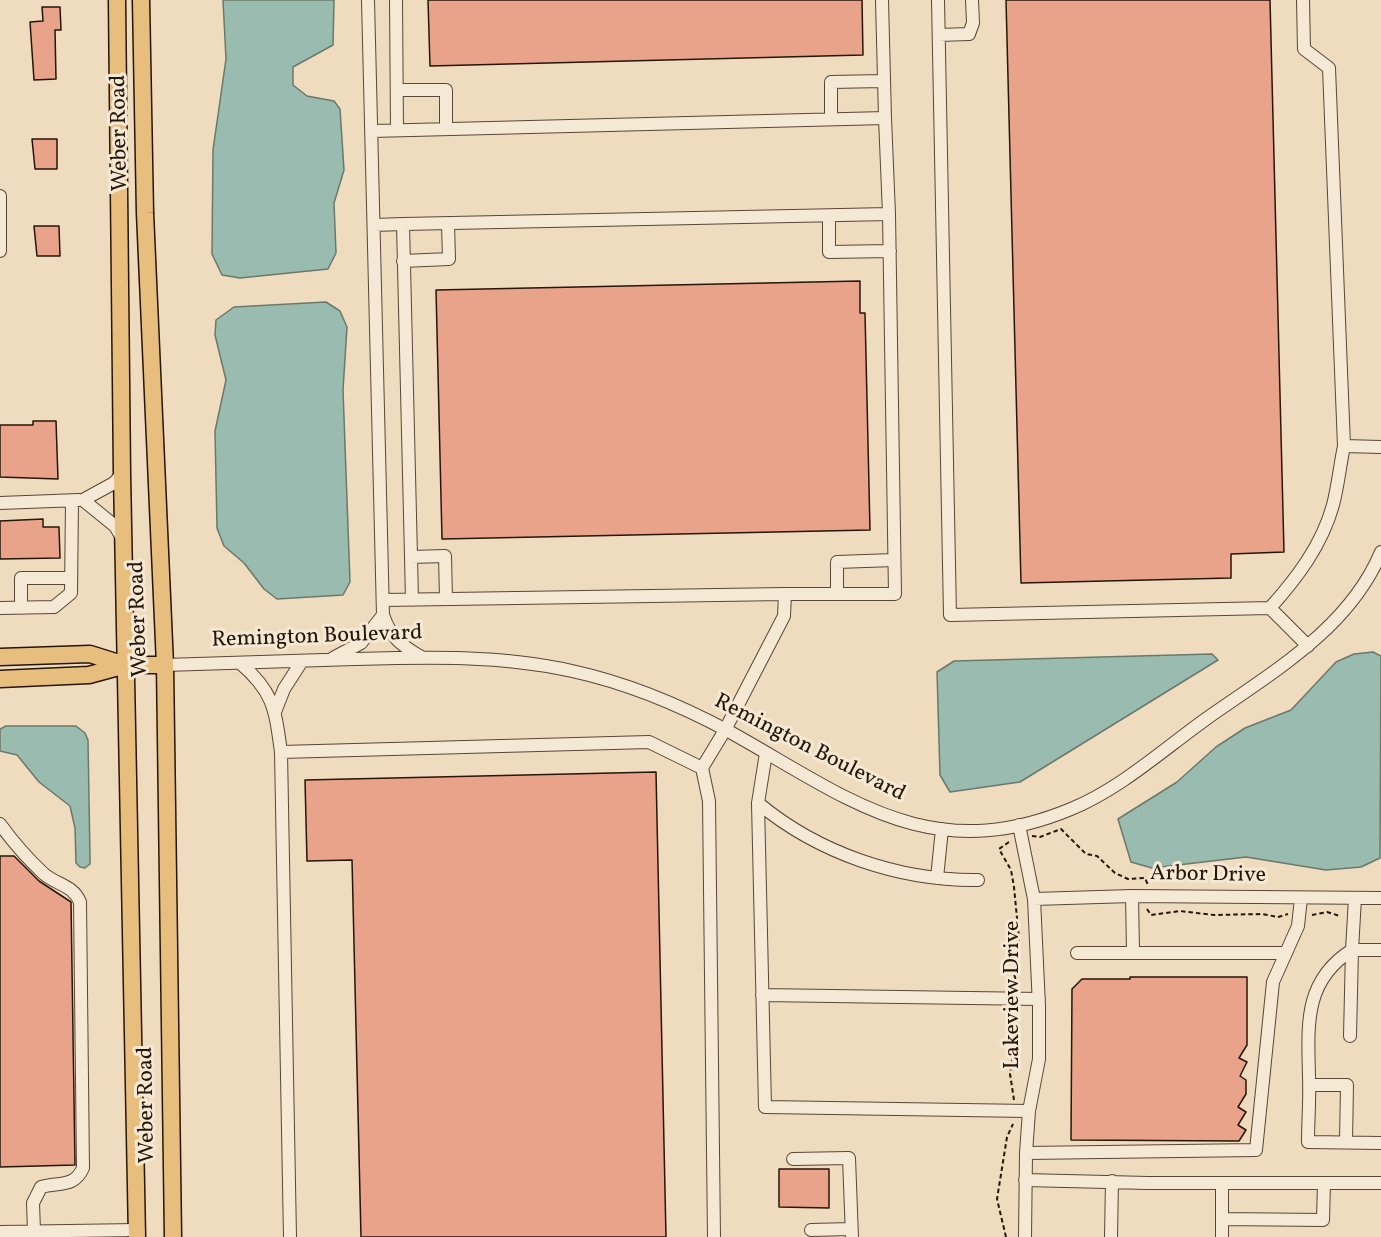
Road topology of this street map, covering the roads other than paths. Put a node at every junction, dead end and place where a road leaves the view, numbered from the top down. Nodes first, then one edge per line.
1 (117, 0) edge
2 (141, 0) edge
3 (369, 0) edge
4 (396, 0) edge
5 (882, 0) edge
6 (938, 0) edge
7 (972, 0) edge
8 (1303, 0) edge
9 (939, 35) junction
10 (883, 81) junction
11 (397, 90) junction
12 (885, 117) junction
13 (831, 118) junction
14 (446, 129) junction
15 (397, 130) junction
16 (372, 131) junction
17 (0, 196) edge
18 (889, 214) junction
19 (829, 216) junction
20 (402, 224) junction
21 (448, 224) junction
22 (374, 225) junction
23 (0, 251) edge
24 (890, 251) junction
25 (404, 261) junction
26 (1344, 446) junction
27 (1381, 447) edge
28 (122, 474) junction
29 (77, 500) junction
30 (0, 503) edge
31 (123, 540) junction
32 (1381, 552) edge
33 (411, 556) junction
34 (894, 560) junction
35 (71, 578) junction
36 (785, 594) junction
37 (837, 594) junction
38 (446, 599) junction
39 (383, 600) junction
40 (412, 600) junction
41 (0, 608) edge
42 (21, 608) junction
43 (1270, 608) junction
44 (383, 615) junction
45 (1308, 646) junction
46 (0, 657) edge
47 (422, 657) junction
48 (329, 660) junction
49 (302, 661) junction
50 (240, 663) junction
51 (126, 665) junction
52 (165, 665) junction
53 (0, 679) edge
54 (275, 712) junction
55 (725, 730) junction
56 (281, 752) junction
57 (766, 753) junction
58 (702, 768) junction
59 (758, 803) junction
60 (0, 824) edge
61 (1019, 825) junction
62 (942, 829) junction
63 (936, 878) junction
64 (978, 880) dead end
65 (1132, 896) junction
66 (1301, 898) junction
67 (1355, 898) junction
68 (1381, 898) edge
69 (1034, 899) junction
70 (1352, 950) junction
71 (1381, 950) edge
72 (1132, 951) junction
73 (1077, 953) dead end
74 (1286, 953) junction
75 (762, 995) junction
76 (1039, 999) junction
77 (1350, 1036) dead end
78 (1309, 1085) junction
79 (1029, 1111) junction
80 (1346, 1142) junction
81 (1381, 1143) edge
82 (1026, 1153) junction
83 (793, 1159) dead end
84 (1025, 1180) junction
85 (1112, 1181) junction
86 (1222, 1183) junction
87 (1324, 1183) junction
88 (1381, 1183) edge
89 (1222, 1219) junction
90 (811, 1230) dead end
91 (34, 1231) junction
92 (0, 1232) edge
93 (137, 1233) edge
94 (851, 1233) edge
95 (172, 1237) edge
96 (290, 1237) edge
97 (714, 1237) edge
98 (1025, 1237) edge
99 (1112, 1237) edge
100 (1221, 1237) edge

1 - 28 main road, Weber Road
2 - 52 main road, Weber Road
3 - 16 street
4 - 11 street
5 - 10 street
6 - 9 street
7 - 9 street
8 - 26 street
9 - 43 street
10 - 12 street
10 - 13 street
11 - 14 street
11 - 15 street
12 - 13 street
12 - 18 street
13 - 14 street
14 - 15 street
15 - 16 street
16 - 22 street
17 - 23 street
18 - 19 street
18 - 24 street
19 - 21 street
19 - 24 street
20 - 21 street
20 - 22 street
20 - 25 street
21 - 25 street
22 - 39 street
24 - 34 street
25 - 33 street
26 - 27 street
26 - 43 street
28 - 29 street
28 - 31 main road, Weber Road
29 - 30 street
29 - 31 street
29 - 35 street
31 - 51 main road, Weber Road
32 - 45 street, Remington Boulevard
33 - 38 street
33 - 40 street
34 - 37 street
34 - 37 street
35 - 42 street
35 - 42 street
36 - 37 street
36 - 38 street
36 - 55 street
38 - 40 street
39 - 40 street
39 - 44 street
41 - 42 street
43 - 45 street
44 - 47 street
44 - 48 street
45 - 61 street, Remington Boulevard
46 - 51 main road
47 - 48 street, Remington Boulevard
47 - 55 street, Remington Boulevard
48 - 49 street, Remington Boulevard
49 - 50 street, Remington Boulevard
49 - 54 street
50 - 52 street, Remington Boulevard
50 - 54 street
51 - 52 main road, Remington Boulevard
51 - 53 main road
51 - 93 main road, Weber Road
52 - 95 main road, Weber Road
54 - 56 street
55 - 57 street, Remington Boulevard
55 - 58 street
56 - 58 street
56 - 96 street
57 - 59 street
57 - 62 street, Remington Boulevard
58 - 97 street
59 - 63 street
59 - 75 street
60 - 91 street
61 - 62 street, Remington Boulevard
61 - 69 street, Lakeview Drive
62 - 63 street
63 - 64 street
65 - 66 street, Arbor Drive
65 - 69 street, Arbor Drive
65 - 72 street
66 - 67 street, Arbor Drive
66 - 74 street
67 - 68 street, Arbor Drive
67 - 70 street
69 - 76 street, Lakeview Drive
70 - 71 street
70 - 77 street
70 - 78 street
72 - 73 street
72 - 74 street
74 - 82 street
75 - 76 street
75 - 79 street
76 - 79 street, Lakeview Drive
78 - 80 street
78 - 80 street
79 - 82 street, Lakeview Drive
80 - 81 street
82 - 84 street, Lakeview Drive
83 - 94 street
84 - 85 street
84 - 98 street, Lakeview Drive
85 - 86 street
85 - 99 street
86 - 87 street
86 - 89 street
87 - 88 street
87 - 89 street
89 - 100 street
90 - 94 street
91 - 92 street
91 - 93 street

